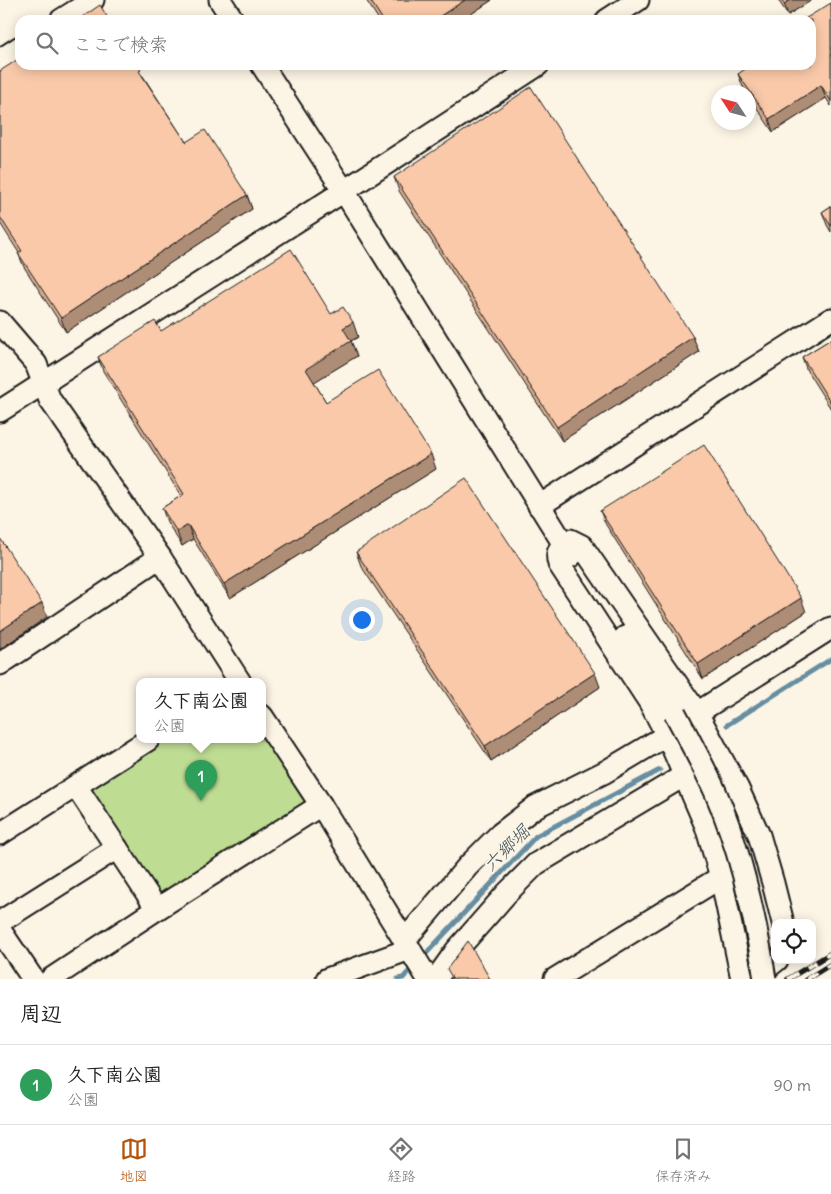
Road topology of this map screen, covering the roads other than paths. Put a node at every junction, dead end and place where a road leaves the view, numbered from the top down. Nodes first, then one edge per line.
1 (92, 0) edge
2 (220, 0) edge
3 (638, 0) edge
4 (70, 15) edge
5 (230, 15) edge
6 (615, 15) edge
7 (15, 50) edge
8 (0, 60) edge
9 (265, 70) edge
10 (530, 70) edge
11 (344, 191) junction
12 (831, 318) edge
13 (0, 322) edge
14 (42, 383) junction
15 (0, 411) edge
16 (539, 506) junction
17 (563, 544) junction
18 (160, 557) junction
19 (831, 628) edge
20 (0, 664) edge
21 (236, 678) edge
22 (697, 713) junction
23 (266, 722) edge
24 (667, 735) junction
25 (143, 743) edge
26 (685, 775) junction
27 (76, 786) junction
28 (321, 805) junction
29 (0, 834) edge
30 (117, 848) junction
31 (721, 877) junction
32 (157, 909) junction
33 (782, 919) edge
34 (0, 922) edge
35 (0, 930) edge
36 (407, 945) junction
37 (772, 964) edge
38 (33, 979) edge
39 (51, 979) edge
40 (327, 979) edge
41 (428, 979) edge
42 (436, 979) edge
43 (555, 979) edge
44 (742, 979) edge
45 (753, 979) edge
46 (764, 979) edge

1 - 4 street
2 - 5 street
3 - 6 street
7 - 8 street
9 - 11 street
10 - 11 street
11 - 14 street
11 - 16 street
12 - 16 street
13 - 14 street
14 - 15 street
14 - 18 street
16 - 17 street
17 - 22 street
17 - 24 street
17 - 46 street, bridge
18 - 20 street
18 - 21 street
19 - 22 street
22 - 24 street
22 - 33 street
23 - 28 street
24 - 26 street
24 - 36 street
25 - 27 street
26 - 31 street
26 - 42 street
27 - 29 street
27 - 30 street
28 - 32 street
28 - 36 street
30 - 32 street
30 - 34 street
31 - 43 street
31 - 44 street
32 - 39 street
35 - 38 street
36 - 40 street
36 - 41 street
37 - 45 street

